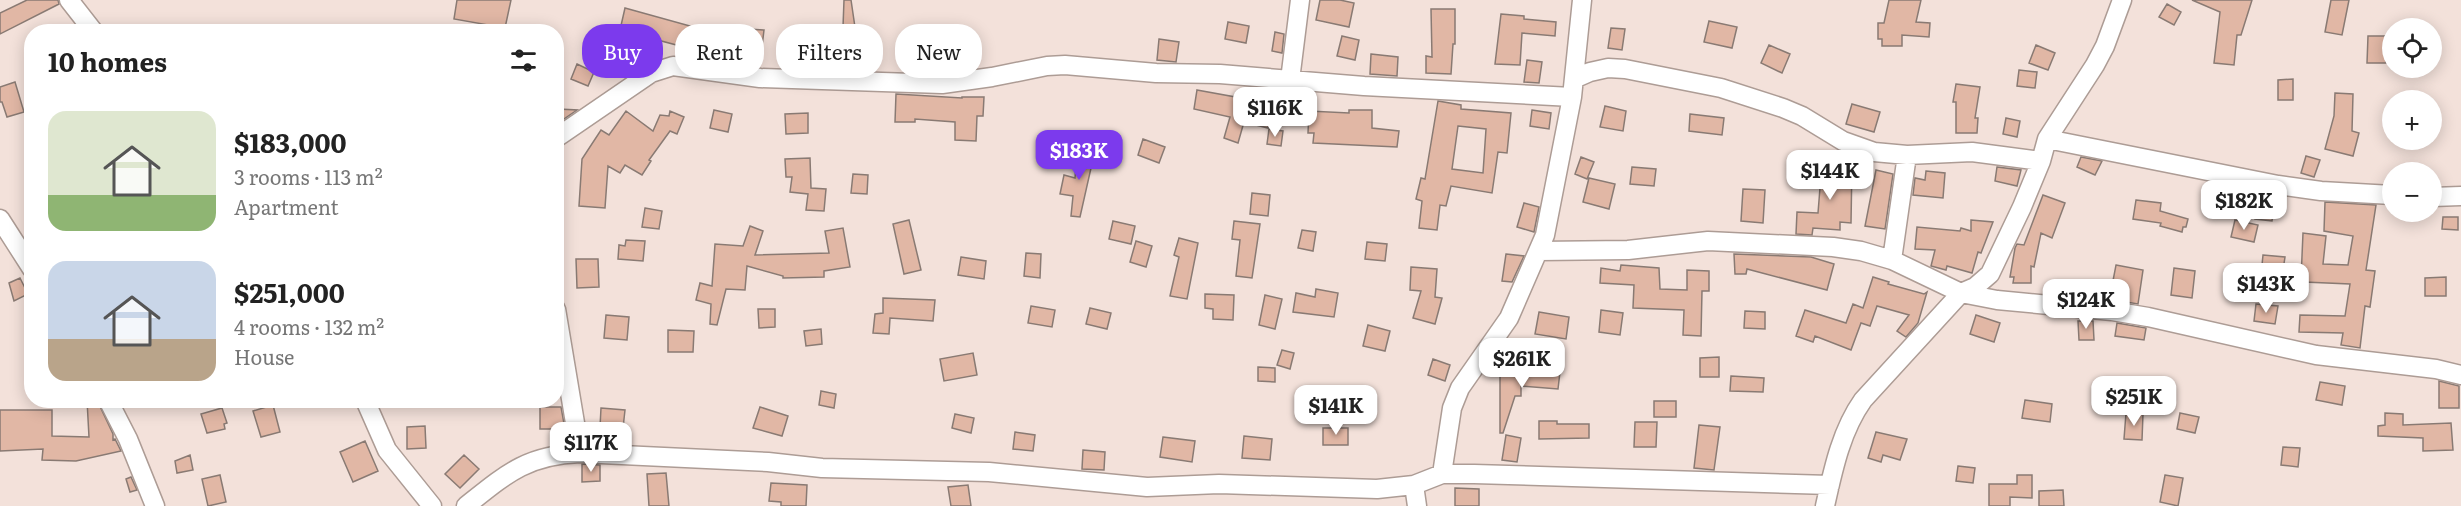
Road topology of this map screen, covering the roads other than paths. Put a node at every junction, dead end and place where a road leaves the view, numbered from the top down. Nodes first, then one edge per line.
1 (69, 0) edge
2 (1300, 0) edge
3 (1582, 0) edge
4 (2122, 0) edge
5 (88, 24) edge
6 (1290, 80) junction
7 (1573, 88) junction
8 (564, 133) edge
9 (2047, 139) junction
10 (1907, 155) junction
11 (2041, 161) junction
12 (2382, 194) edge
13 (2461, 196) edge
14 (2442, 197) edge
15 (0, 219) edge
16 (1539, 251) junction
17 (24, 256) edge
18 (1892, 261) junction
19 (1961, 292) junction
20 (564, 357) edge
21 (2461, 375) edge
22 (112, 408) edge
23 (369, 408) edge
24 (580, 453) junction
25 (1442, 474) junction
26 (1414, 485) junction
27 (1830, 485) junction
28 (155, 506) edge
29 (432, 506) edge
30 (466, 506) edge
31 (1416, 506) edge
32 (1825, 506) edge

1 - 5 street
2 - 6 street
3 - 7 street
4 - 9 street
6 - 7 street
6 - 8 street
7 - 10 street
7 - 16 street
9 - 11 street
9 - 12 street
10 - 11 street
10 - 18 street
11 - 19 street
13 - 14 street
15 - 17 street
16 - 18 street
16 - 25 street
18 - 19 street
19 - 21 street
19 - 27 street
20 - 24 street
22 - 28 street
23 - 29 street
24 - 26 street
24 - 30 street
25 - 26 street
25 - 27 street
26 - 31 street
27 - 32 street

